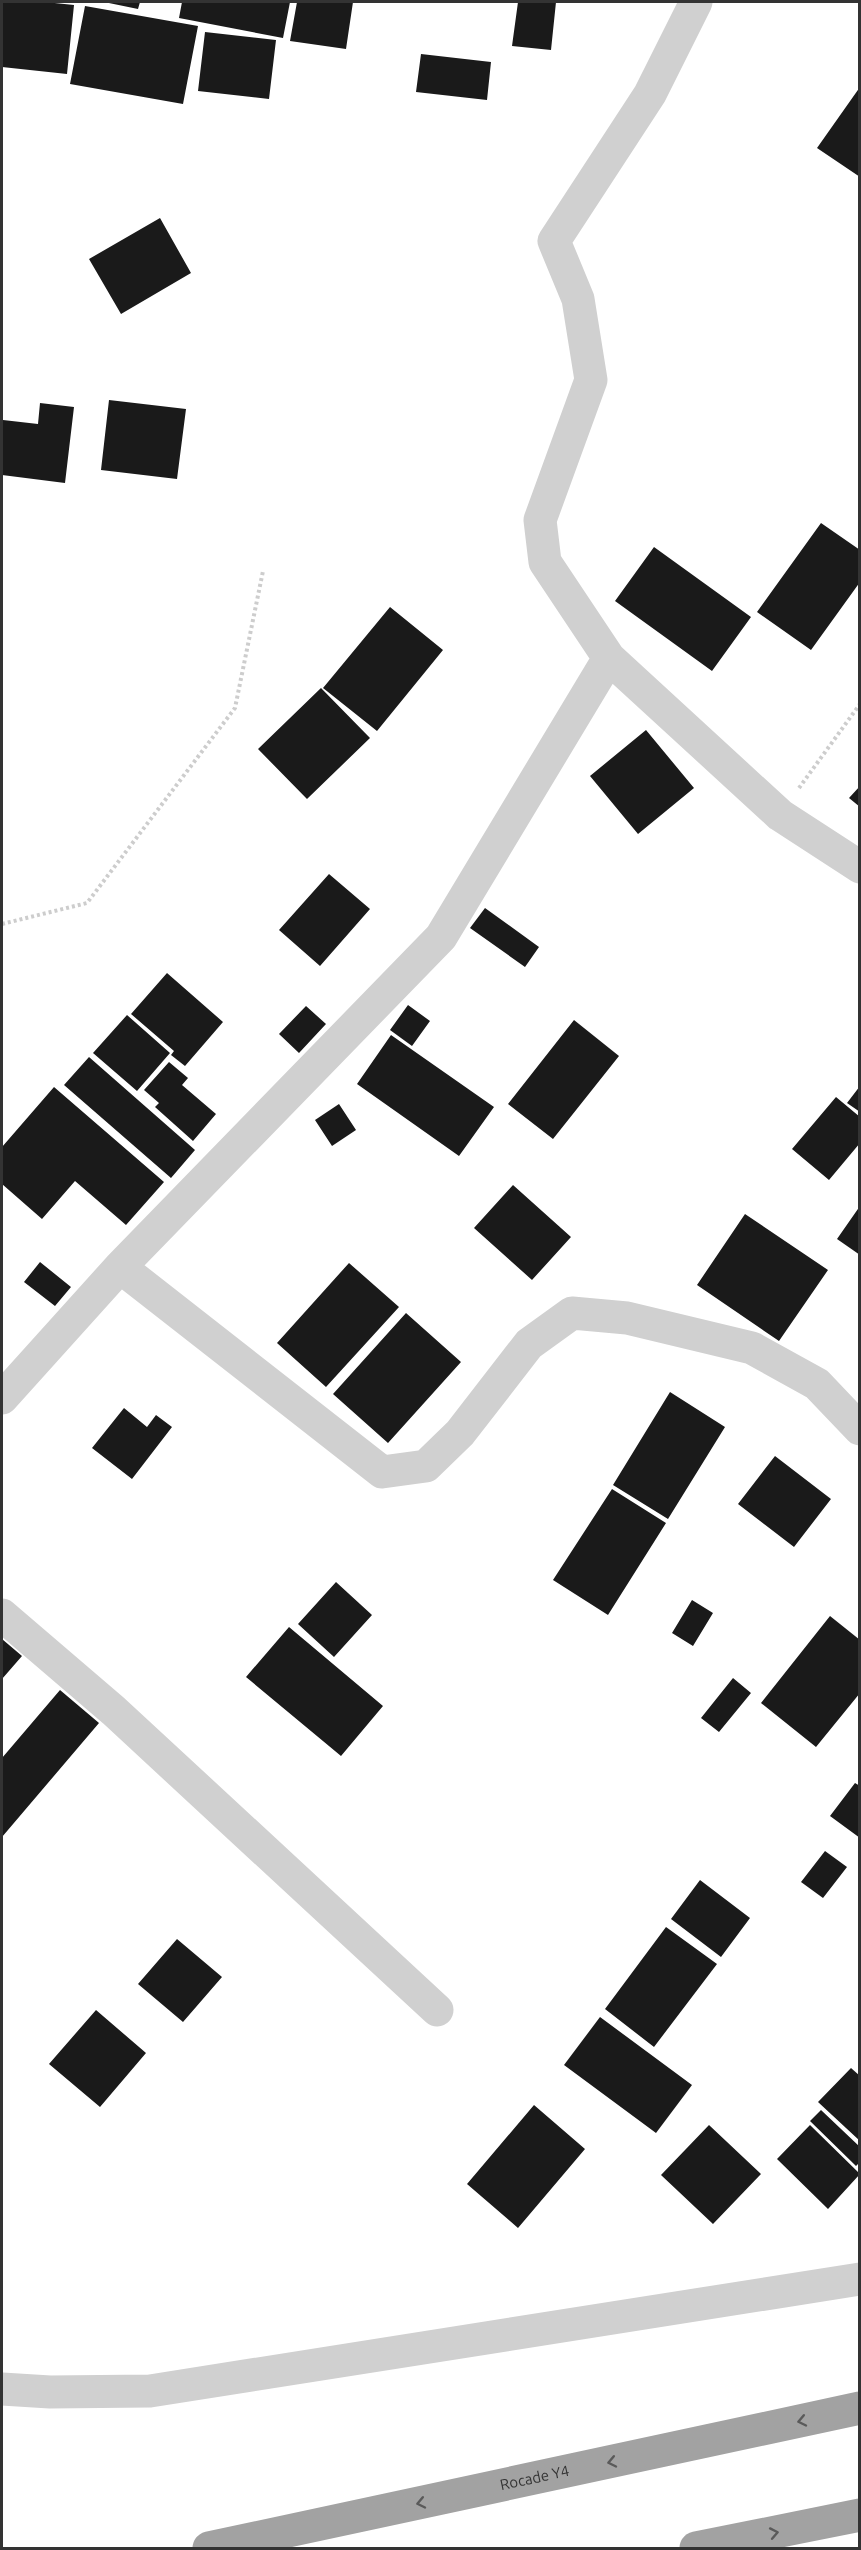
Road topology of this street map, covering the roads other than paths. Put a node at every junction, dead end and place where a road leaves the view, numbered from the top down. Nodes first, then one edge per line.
1 (696, 2) edge
2 (609, 658) junction
3 (860, 867) edge
4 (120, 1267) junction
5 (2, 1398) edge
6 (860, 1429) edge
7 (2, 1615) edge
8 (437, 2010) dead end
9 (860, 2279) edge
10 (2, 2389) edge
11 (860, 2408) edge
12 (860, 2515) edge
13 (208, 2548) edge
14 (696, 2548) edge

1 - 2 street
2 - 3 street
2 - 4 street
4 - 5 street
4 - 6 street
7 - 8 street
9 - 10 street
11 -> 13 highway, Rocade Y4
14 -> 12 highway

